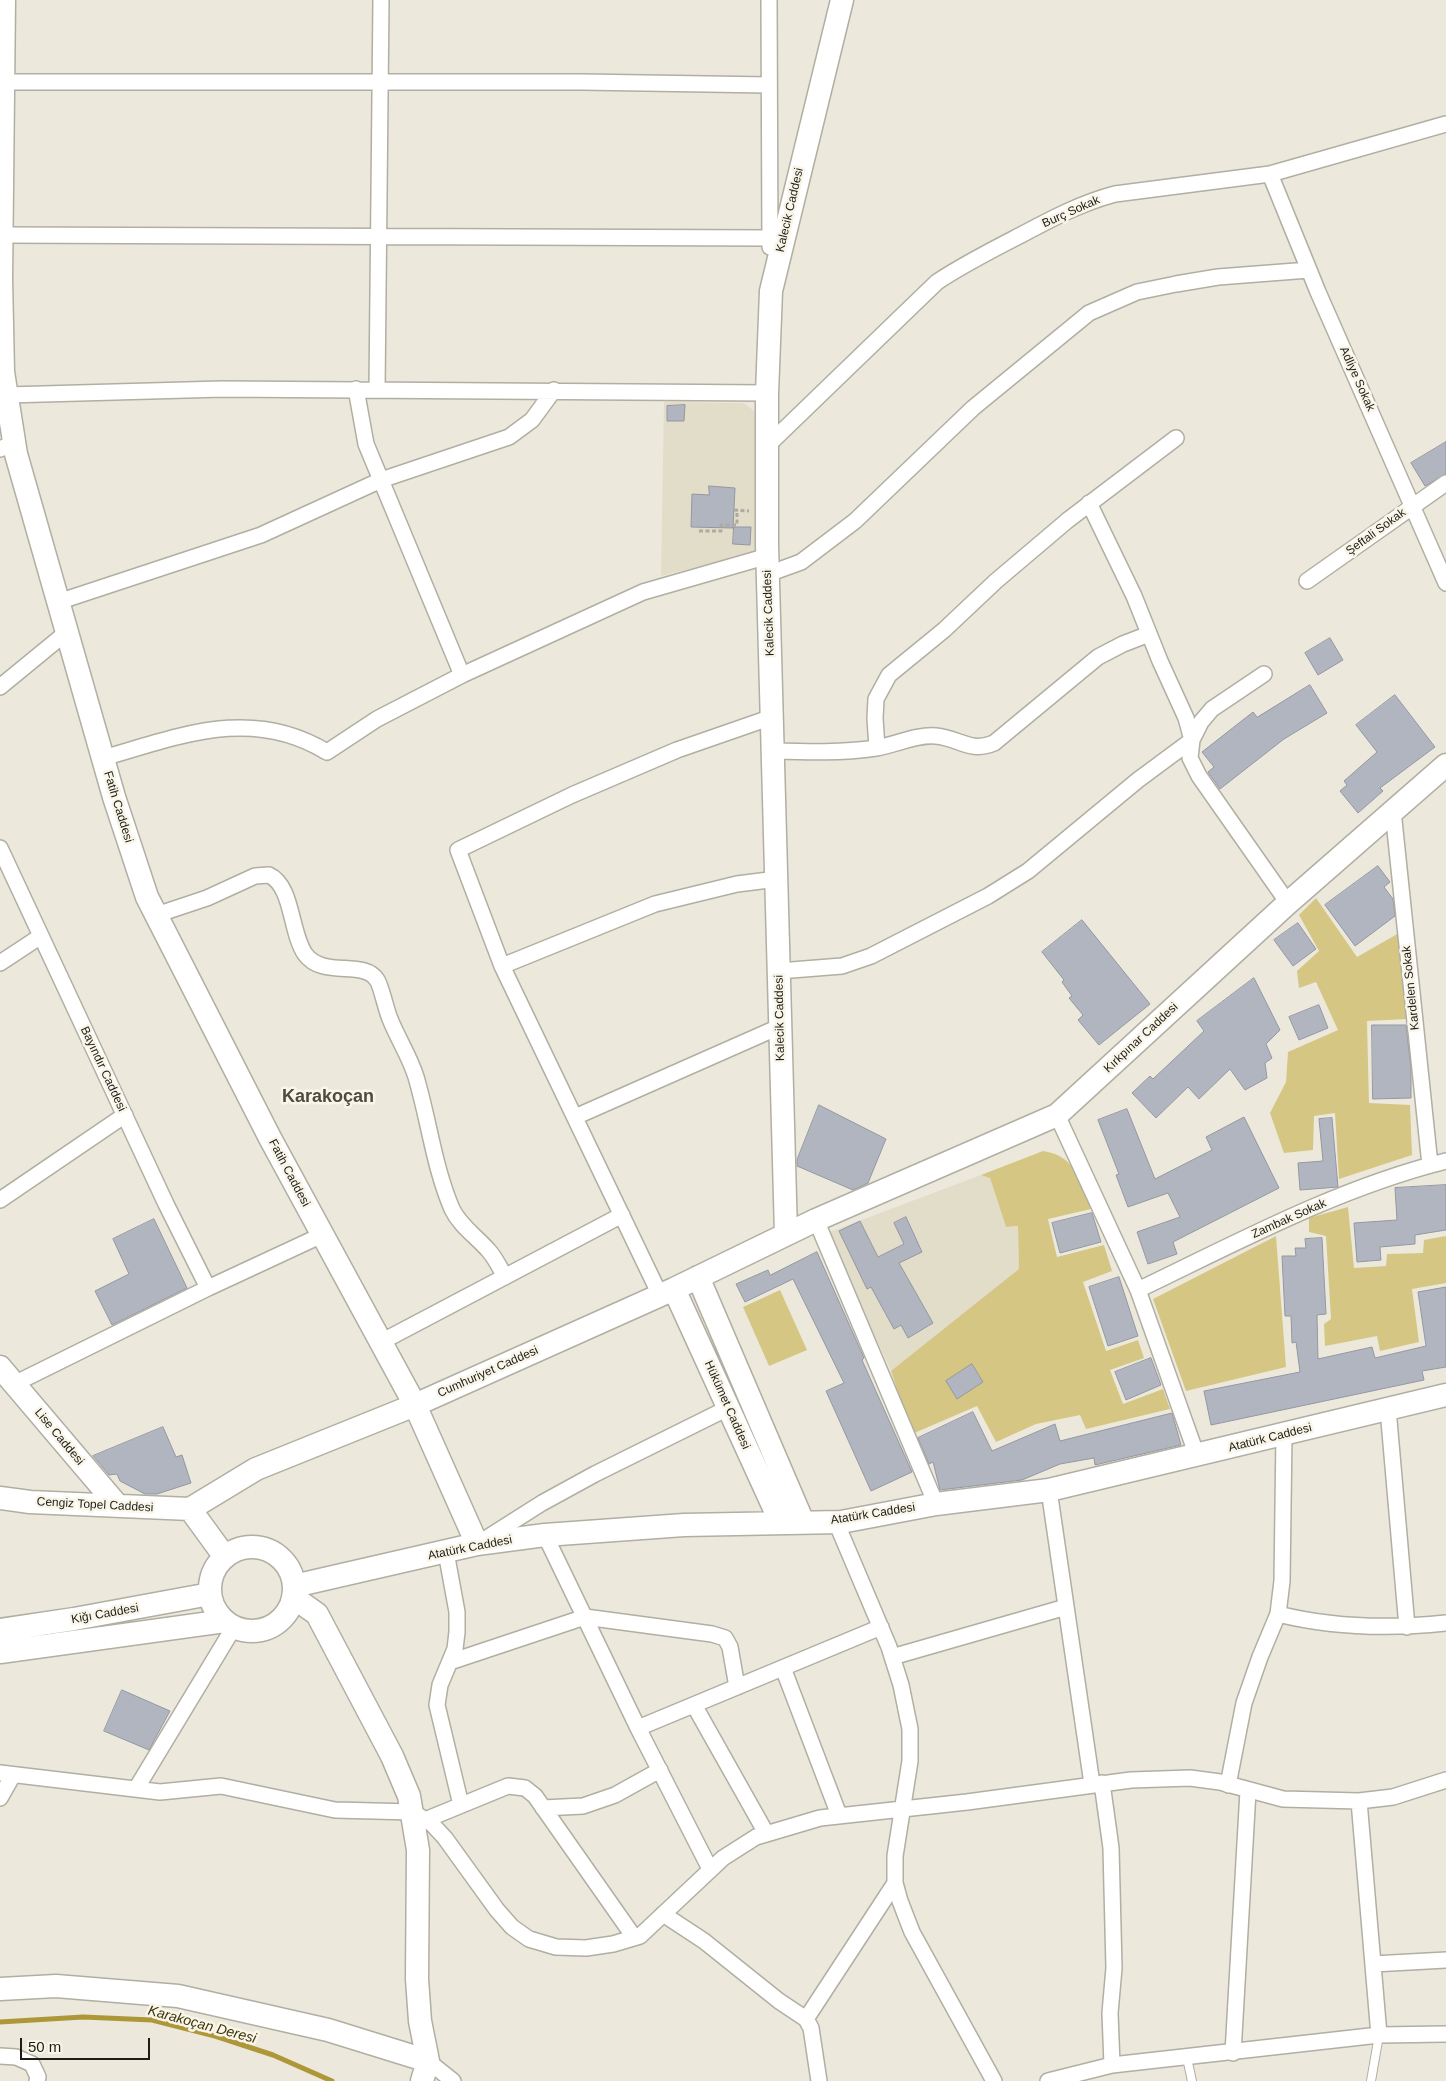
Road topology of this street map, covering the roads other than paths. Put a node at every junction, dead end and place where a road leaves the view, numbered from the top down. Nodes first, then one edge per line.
1 (4, 0) edge
2 (381, 0) edge
3 (769, 0) edge
4 (842, 0) edge
5 (1, 82) edge
6 (381, 83) junction
7 (769, 85) junction
8 (1446, 124) edge
9 (1270, 174) junction
10 (1, 235) junction
11 (379, 236) junction
12 (770, 238) junction
13 (1309, 270) junction
14 (771, 291) junction
15 (377, 389) junction
16 (356, 390) junction
17 (554, 390) junction
18 (767, 393) junction
19 (7, 395) junction
20 (1176, 438) dead end
21 (7, 446) edge
22 (767, 446) junction
23 (381, 480) junction
24 (1446, 483) edge
25 (1089, 503) junction
26 (1412, 506) junction
27 (768, 565) junction
28 (1307, 581) dead end
29 (1446, 584) edge
30 (58, 602) junction
31 (67, 632) junction
32 (1149, 634) junction
33 (1264, 674) dead end
34 (462, 675) junction
35 (0, 687) edge
36 (772, 717) junction
37 (1192, 740) junction
38 (877, 748) junction
39 (773, 751) junction
40 (103, 758) junction
41 (1446, 765) edge
42 (1393, 811) junction
43 (0, 848) edge
44 (777, 879) junction
45 (1288, 903) junction
46 (156, 915) junction
47 (41, 936) junction
48 (0, 963) edge
49 (502, 966) junction
50 (779, 971) junction
51 (780, 1026) junction
52 (125, 1115) junction
53 (1057, 1116) junction
54 (574, 1117) junction
55 (1446, 1161) edge
56 (1430, 1165) junction
57 (0, 1200) edge
58 (622, 1215) junction
59 (816, 1220) junction
60 (786, 1234) junction
61 (322, 1235) junction
62 (505, 1277) junction
63 (698, 1277) junction
64 (208, 1288) junction
65 (1138, 1290) junction
66 (667, 1292) junction
67 (380, 1342) junction
68 (7, 1376) edge
69 (1446, 1395) edge
70 (415, 1406) junction
71 (728, 1408) junction
72 (1388, 1409) junction
73 (1284, 1434) junction
74 (1197, 1456) junction
75 (1049, 1490) junction
76 (0, 1498) edge
77 (936, 1504) junction
78 (118, 1506) junction
79 (190, 1509) junction
80 (780, 1522) junction
81 (804, 1522) junction
82 (836, 1522) junction
83 (546, 1535) junction
84 (477, 1544) junction
85 (446, 1552) junction
86 (225, 1557) junction
87 (293, 1592) junction
88 (210, 1594) junction
89 (1066, 1607) junction
90 (1278, 1614) junction
91 (585, 1617) junction
92 (1446, 1622) edge
93 (230, 1624) junction
94 (881, 1627) junction
95 (1406, 1627) junction
96 (0, 1630) edge
97 (0, 1652) edge
98 (892, 1657) junction
99 (450, 1662) junction
100 (783, 1668) junction
101 (737, 1687) junction
102 (694, 1705) junction
103 (638, 1728) junction
104 (660, 1770) junction
105 (6, 1774) edge
106 (1446, 1780) edge
107 (1097, 1783) junction
108 (1228, 1785) junction
109 (136, 1789) junction
110 (1248, 1791) junction
111 (0, 1798) edge
112 (1359, 1802) junction
113 (461, 1805) junction
114 (543, 1808) junction
115 (902, 1808) junction
116 (839, 1815) junction
117 (419, 1816) junction
118 (766, 1834) junction
119 (710, 1869) junction
120 (895, 1883) junction
121 (663, 1914) junction
122 (634, 1937) junction
123 (1446, 1960) edge
124 (1373, 1964) junction
125 (0, 1989) edge
126 (806, 2019) junction
127 (1446, 2034) edge
128 (1379, 2035) junction
129 (1233, 2053) junction
130 (0, 2056) edge
131 (1187, 2058) junction
132 (1112, 2065) junction
133 (425, 2074) edge
134 (37, 2081) edge
135 (452, 2081) edge
136 (819, 2081) edge
137 (994, 2081) edge
138 (1048, 2081) edge
139 (1192, 2081) edge
140 (1371, 2081) edge

1 - 5 street, Fatih Caddesi
2 - 6 street
3 - 7 street
4 - 14 street, Kalecik Caddesi
5 - 6 street
5 - 10 street, Fatih Caddesi
6 - 7 street
6 - 11 street
7 - 12 street
8 - 9 street, Burç Sokak
9 - 13 street, Adliye Sokak
9 - 22 street, Burç Sokak
10 - 11 street
10 - 19 street, Fatih Caddesi
11 - 12 street
11 - 15 street
12 - 14 street
13 - 26 street, Adliye Sokak
13 - 27 street
14 - 18 street, Kalecik Caddesi
15 - 16 street
15 - 17 street
16 - 19 street
16 - 23 street
17 - 18 street
17 - 23 street
18 - 22 street, Kalecik Caddesi
19 - 21 street, Fatih Caddesi
20 - 25 street
21 - 30 street, Fatih Caddesi
22 - 27 street, Kalecik Caddesi
23 - 30 street
23 - 34 street
24 - 26 street, Şeftali Sokak
25 - 32 street
25 - 38 street
26 - 28 street, Şeftali Sokak
26 - 29 street, Adliye Sokak
27 - 34 street
27 - 36 street, Kalecik Caddesi
30 - 31 street, Fatih Caddesi
31 - 35 street
31 - 40 street, Fatih Caddesi
32 - 37 street
32 - 38 street
33 - 37 street
34 - 40 street
36 - 39 street, Kalecik Caddesi
36 - 49 street
37 - 45 street
37 - 50 street
38 - 39 street
39 - 44 street, Kalecik Caddesi
40 - 46 street, Fatih Caddesi
41 - 42 street, Kırkpınar Caddesi
42 - 45 street, Kırkpınar Caddesi
42 - 56 street, Kardelen Sokak
43 - 47 street, Bayındır Caddesi
44 - 49 street
44 - 50 street, Kalecik Caddesi
45 - 53 street, Kırkpınar Caddesi
46 - 61 street, Fatih Caddesi
46 - 62 street
47 - 48 street
47 - 52 street, Bayındır Caddesi
49 - 54 street
50 - 51 street, Kalecik Caddesi
51 - 54 street
51 - 60 street, Kalecik Caddesi
52 - 57 street
52 - 64 street, Bayındır Caddesi
53 - 59 street, Kırkpınar Caddesi
53 - 65 street
54 - 58 street
55 - 56 street, Zambak Sokak
56 - 65 street, Zambak Sokak
58 - 62 street
58 - 66 street
59 - 60 street, Kırkpınar Caddesi
59 - 77 street
60 - 63 street, Cumhuriyet Caddesi
61 - 64 street
61 - 67 street, Fatih Caddesi
62 - 67 street
63 - 66 street, Cumhuriyet Caddesi
63 - 81 street
64 - 68 street
65 - 74 street
66 - 70 street, Cumhuriyet Caddesi
66 - 71 street, Hükümet Caddesi
67 - 70 street, Fatih Caddesi
68 - 78 street, Lise Caddesi
69 - 72 street, Atatürk Caddesi
70 - 79 street, Cumhuriyet Caddesi
70 - 84 street, Fatih Caddesi
71 - 80 street, Hükümet Caddesi
71 - 84 street
72 - 73 street, Atatürk Caddesi
72 - 95 street
73 - 74 street, Atatürk Caddesi
73 - 90 street
74 - 75 street, Atatürk Caddesi
75 - 77 street, Atatürk Caddesi
75 - 89 street
76 - 78 street, Cengiz Topel Caddesi
77 - 82 street, Atatürk Caddesi
78 - 79 street, Cengiz Topel Caddesi
79 - 86 street
80 - 81 street, Atatürk Caddesi
80 - 83 street, Atatürk Caddesi
81 - 82 street, Atatürk Caddesi
82 - 94 street
83 - 84 street, Atatürk Caddesi
83 - 91 street
84 - 85 street, Atatürk Caddesi
85 - 87 street, Atatürk Caddesi
85 - 99 street
86 - 87 street
86 - 88 street
87 - 93 street
87 - 117 street
88 - 93 street
88 - 96 street, Kiğı Caddesi
89 - 98 street
89 - 107 street
90 - 95 street
90 - 108 street
91 - 99 street
91 - 101 street
91 - 103 street
92 - 95 street
93 - 97 street
93 - 109 street
94 - 98 street
94 - 100 street
98 - 115 street
99 - 113 street
100 - 101 street
100 - 116 street
101 - 102 street
102 - 103 street
102 - 118 street
103 - 104 street
104 - 114 street
104 - 119 street
105 - 109 street
105 - 111 street
106 - 112 street
107 - 108 street
107 - 115 street
107 - 132 street
108 - 110 street
109 - 117 street
110 - 112 street
110 - 129 street
112 - 124 street
113 - 114 street
113 - 117 street
114 - 122 street
115 - 116 street
115 - 120 street
116 - 118 street
117 - 122 street
117 - 133 street
118 - 119 street
119 - 121 street
120 - 126 street
120 - 137 street
121 - 122 street
121 - 126 street
123 - 124 street
124 - 128 street
125 - 133 street
126 - 136 street
127 - 128 street
128 - 129 street
128 - 140 lane
129 - 131 street
130 - 134 street
131 - 132 street
131 - 139 lane
132 - 138 street
133 - 135 street

